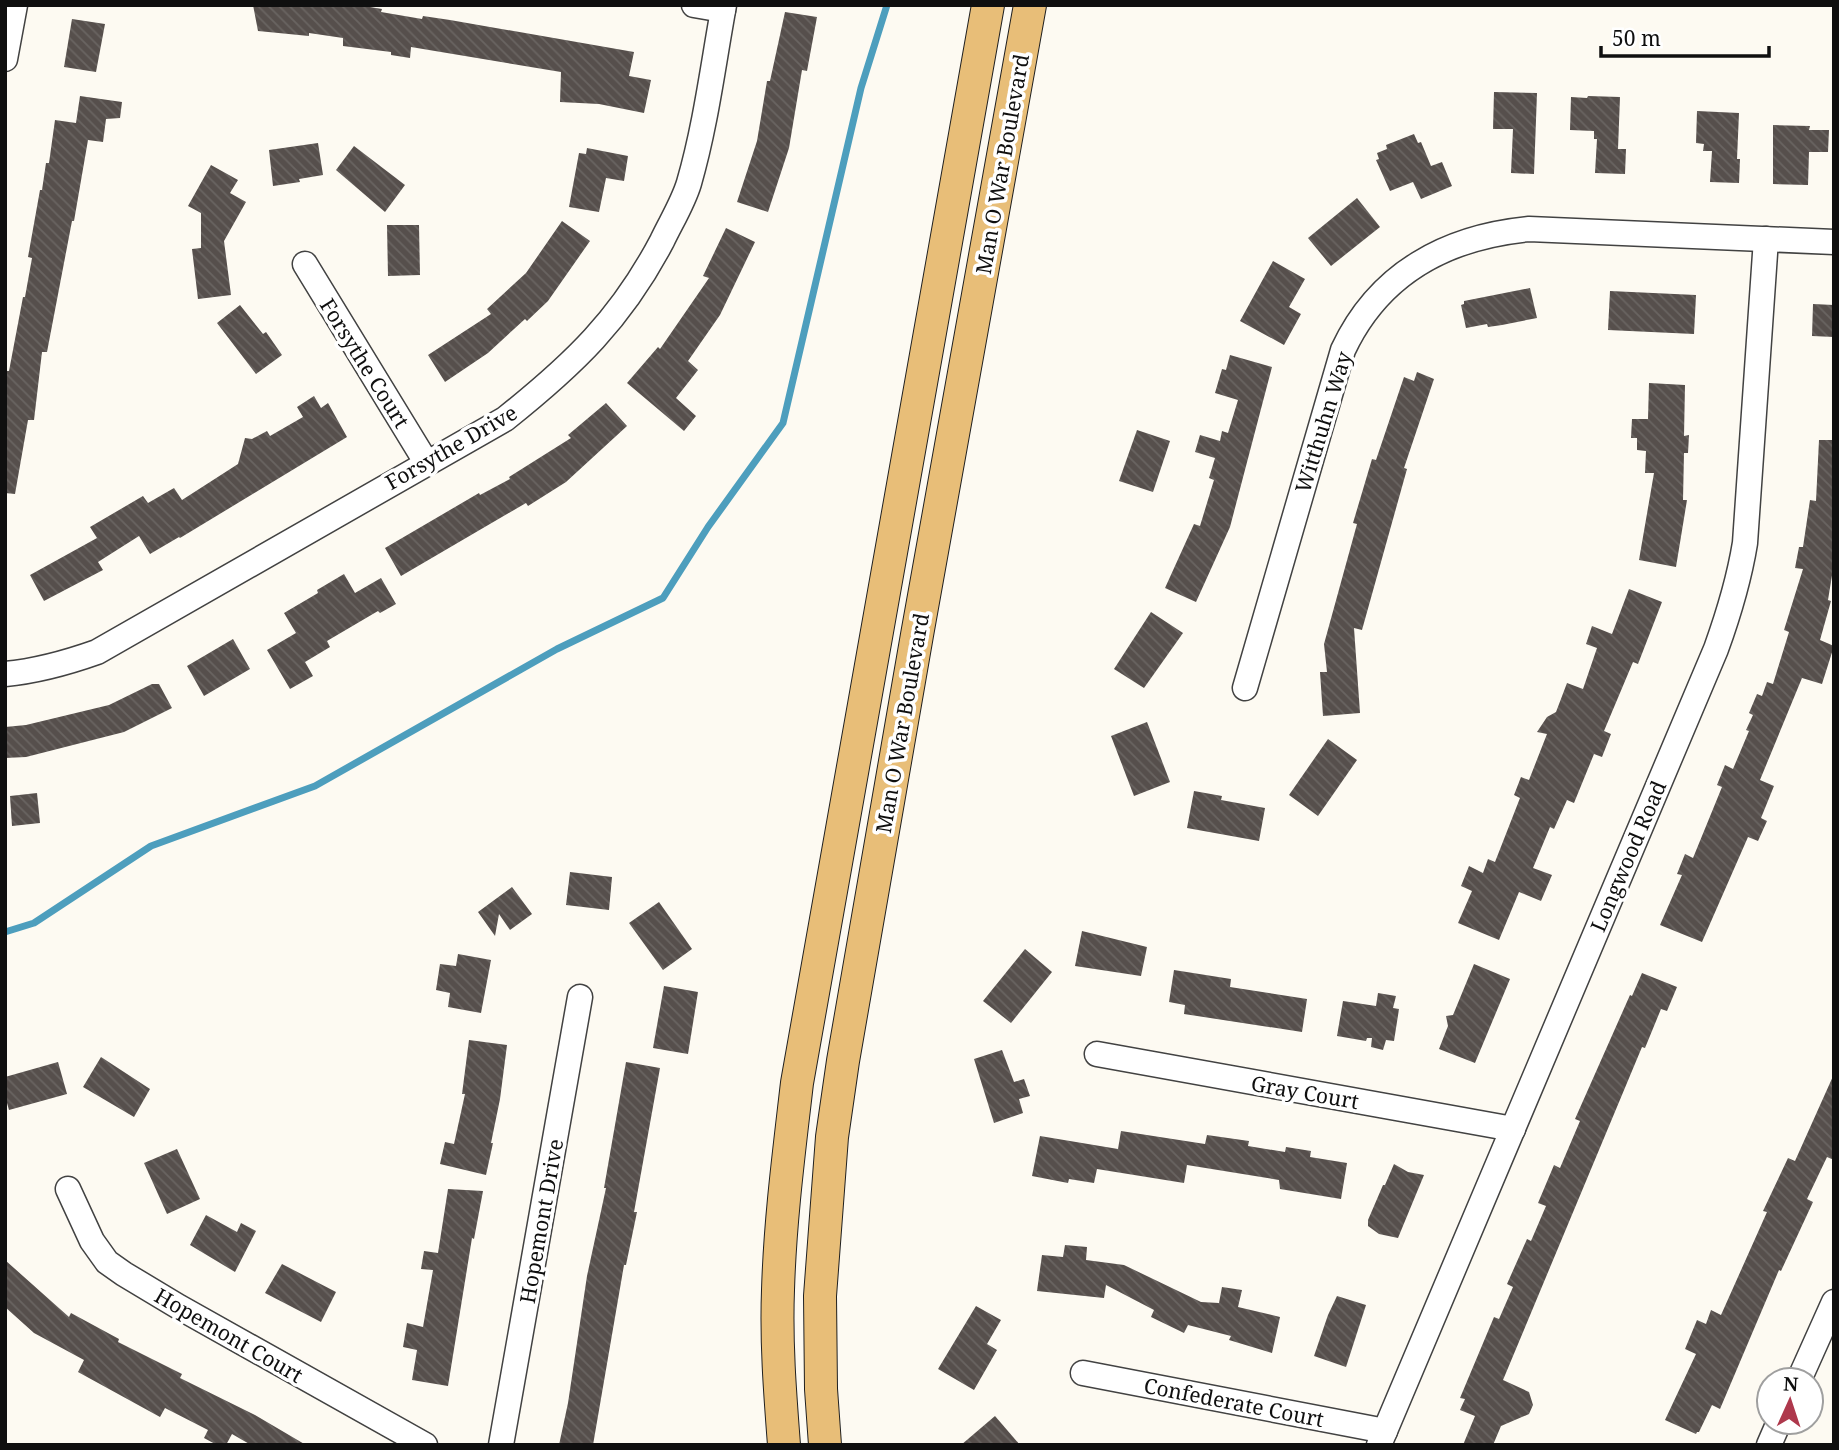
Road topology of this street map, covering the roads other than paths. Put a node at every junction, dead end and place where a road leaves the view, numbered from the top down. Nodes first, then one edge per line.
1 (15, 5) edge
2 (694, 5) edge
3 (988, 5) edge
4 (1030, 5) edge
5 (724, 8) edge
6 (5, 59) edge
7 (1766, 239) junction
8 (1834, 242) edge
9 (305, 264) dead end
10 (426, 462) junction
11 (5, 674) edge
12 (1245, 688) dead end
13 (580, 997) dead end
14 (1097, 1054) dead end
15 (1513, 1129) junction
16 (68, 1189) dead end
17 (1834, 1301) edge
18 (1804, 1366) edge
19 (1083, 1373) dead end
20 (1382, 1438) edge
21 (425, 1445) edge
22 (501, 1445) edge
23 (784, 1445) edge
24 (825, 1445) edge

1 - 6 street
2 - 5 street
3 - 23 main road, Man O War Boulevard
4 - 24 main road, Man O War Boulevard
5 - 10 street, Forsythe Drive
7 - 8 street, Witthuhn Way
7 - 12 street, Witthuhn Way
7 - 15 street, Longwood Road
9 - 10 street, Forsythe Court
10 - 11 street, Forsythe Drive
13 - 22 street, Hopemont Drive
14 - 15 street, Gray Court
15 - 20 street, Longwood Road
16 - 21 street, Hopemont Court
17 - 18 street
19 - 20 street, Confederate Court

